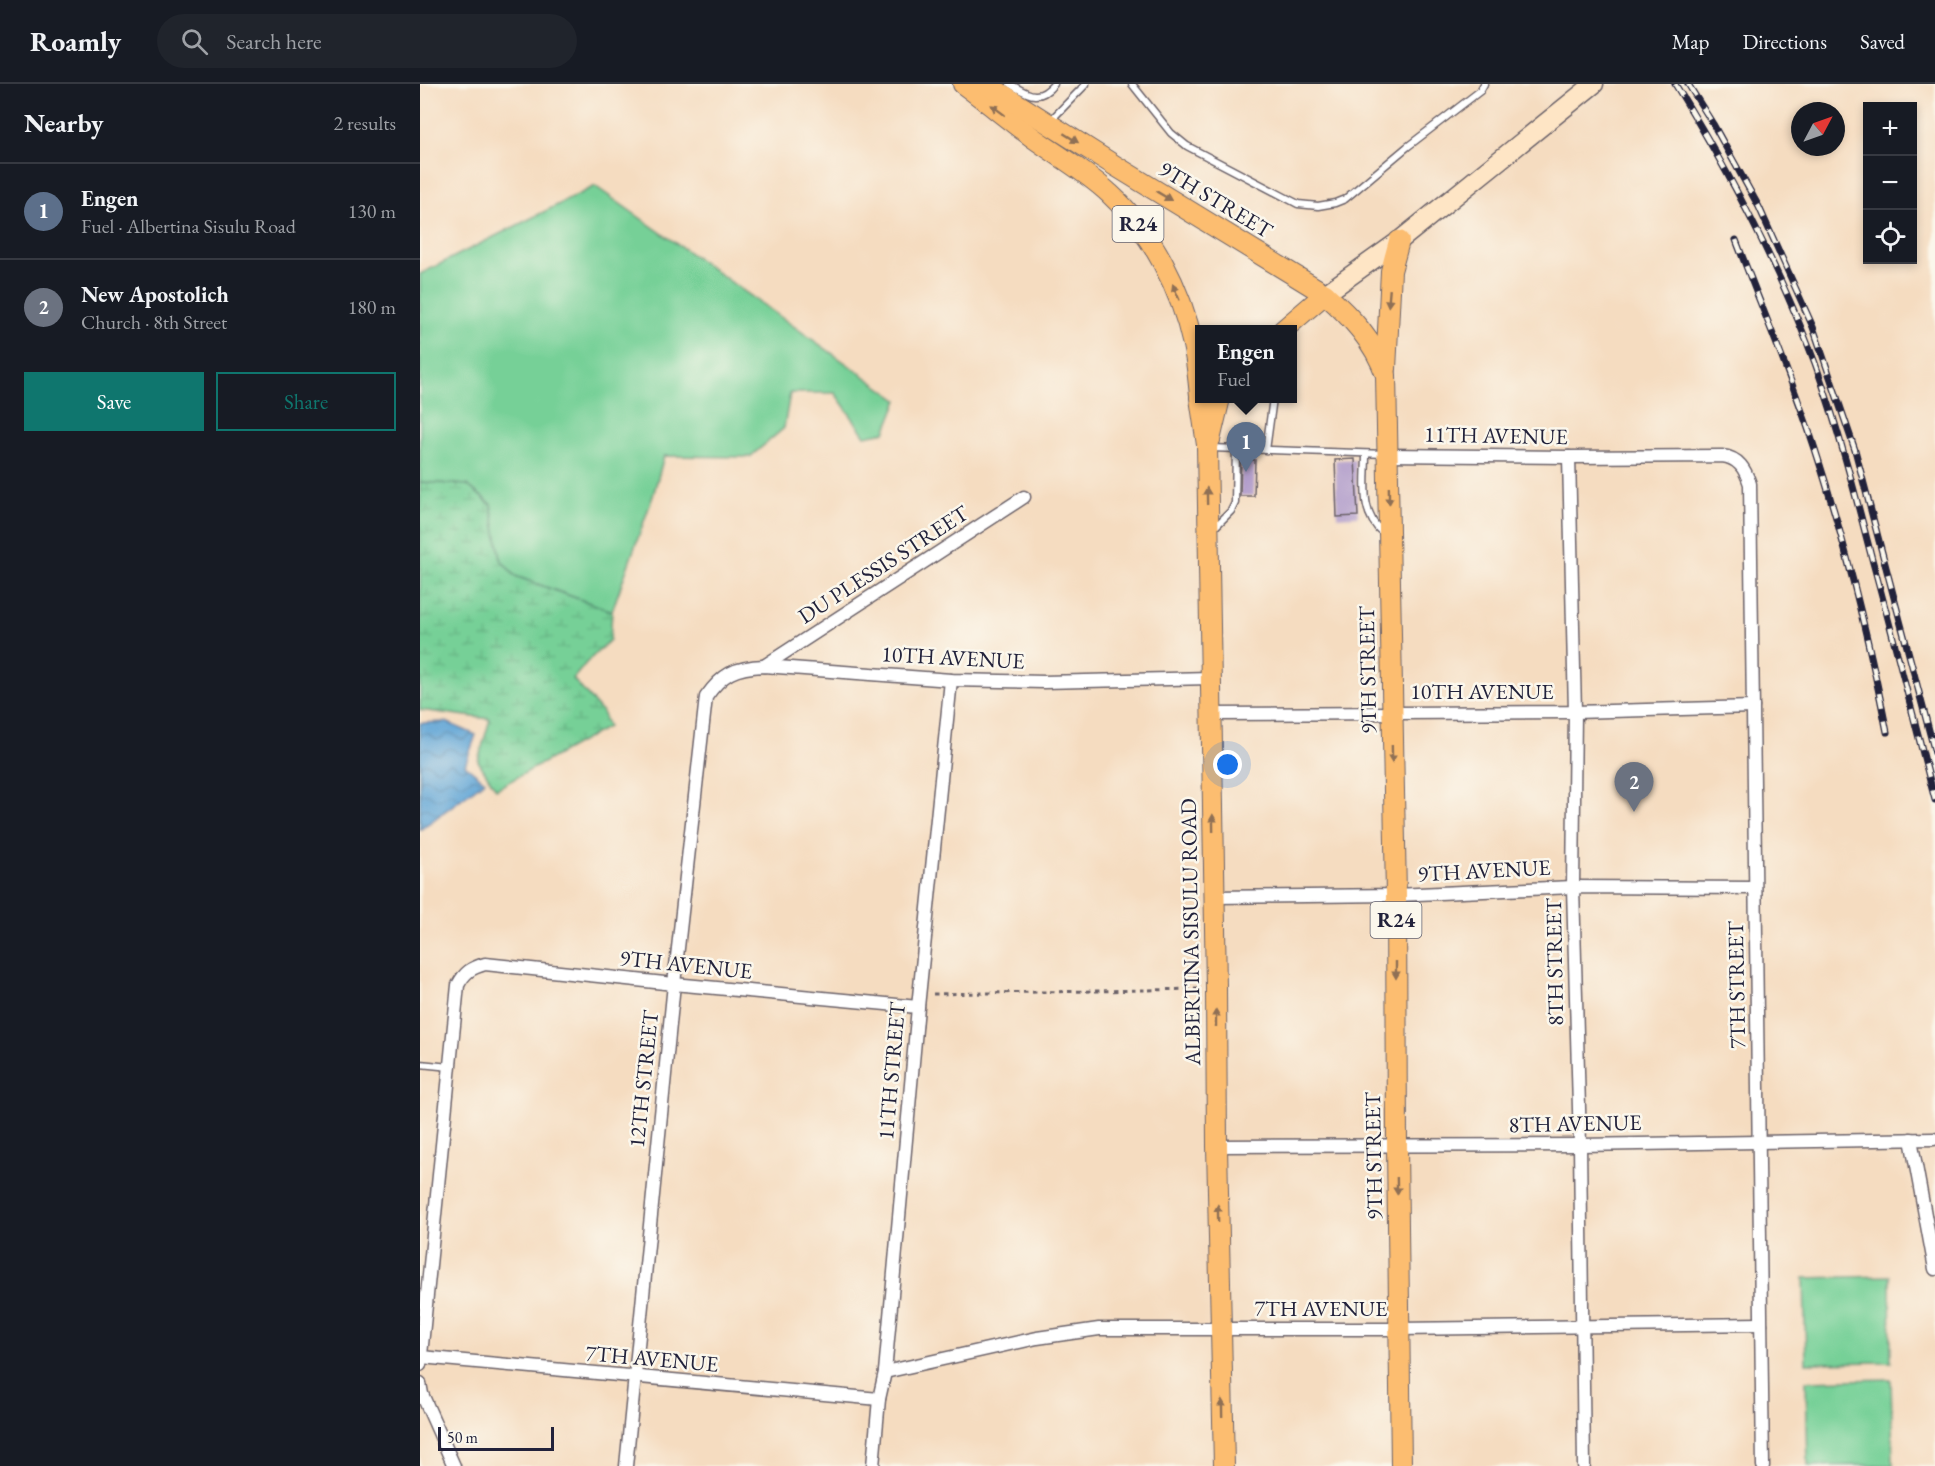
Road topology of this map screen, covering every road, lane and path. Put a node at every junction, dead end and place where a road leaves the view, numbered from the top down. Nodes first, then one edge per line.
1 (963, 84) edge
2 (986, 84) edge
3 (1010, 84) edge
4 (1054, 84) edge
5 (1086, 84) edge
6 (1132, 84) edge
7 (1484, 84) edge
8 (1594, 84) edge
9 (1048, 124) junction
10 (1032, 137) junction
11 (1399, 241) junction
12 (1325, 294) junction
13 (1289, 325) edge
14 (1195, 356) edge
15 (1386, 375) junction
16 (1201, 403) edge
17 (1219, 403) edge
18 (1272, 403) edge
19 (1207, 446) junction
20 (1236, 449) junction
21 (1266, 450) junction
22 (1366, 454) junction
23 (1388, 454) junction
24 (1569, 457) junction
25 (1024, 497) dead end
26 (1750, 502) joint
27 (1208, 535) junction
28 (1390, 538) junction
29 (764, 666) junction
30 (1210, 678) junction
31 (951, 680) junction
32 (706, 697) joint
33 (1753, 707) junction
34 (1392, 712) junction
35 (1575, 712) junction
36 (1211, 714) junction
37 (1573, 887) junction
38 (1755, 888) junction
39 (1395, 896) junction
40 (1214, 897) junction
41 (674, 984) junction
42 (1216, 988) junction
43 (919, 1000) junction
44 (420, 1064) edge
45 (450, 1066) junction
46 (1911, 1139) junction
47 (1934, 1139) edge
48 (1759, 1141) junction
49 (1580, 1145) junction
50 (1217, 1146) junction
51 (1397, 1146) junction
52 (1935, 1269) edge
53 (1761, 1324) junction
54 (1582, 1326) junction
55 (1221, 1329) junction
56 (1399, 1329) junction
57 (420, 1361) edge
58 (885, 1372) junction
59 (635, 1378) junction
60 (420, 1383) edge
61 (879, 1399) junction
62 (454, 1466) edge
63 (626, 1466) edge
64 (873, 1466) edge
65 (1224, 1466) edge
66 (1401, 1466) edge
67 (1584, 1466) edge
68 (1763, 1466) edge

10 -> 1 main road, ALBERTINA SISULU ROAD / R24
2 - 9 main road, 9TH STREET / R24
3 - 4 lane
5 - 9 lane
6 - 7 lane
8 - 11 street
9 - 10 lane
9 -> 12 main road, 9TH STREET / R24
14 -> 10 main road, ALBERTINA SISULU ROAD / R24
11 - 12 street
11 -> 15 main road
12 - 13 main road
12 - 15 main road, 9TH STREET / R24
15 - 23 main road, 9TH STREET / R24
16 - 19 main road, ALBERTINA SISULU ROAD / R24
17 - 19 main road
18 - 21 lane
19 - 20 lane, 11TH AVENUE
27 -> 19 main road, ALBERTINA SISULU ROAD / R24
20 - 21 lane, 11TH AVENUE
20 - 27 lane
21 - 22 lane, 11TH AVENUE
22 - 23 lane, 11TH AVENUE
22 - 28 lane
23 - 24 street, 11TH AVENUE
23 -> 28 main road, 9TH STREET / R24
24 - 26 street, 11TH AVENUE
24 - 35 street, 8TH STREET
25 - 29 street, DU PLESSIS STREET
26 - 33 street, 7TH STREET
27 - 30 main road, ALBERTINA SISULU ROAD / R24
28 - 34 main road, 9TH STREET / R24
29 - 31 street, 10TH AVENUE
29 - 32 street, 10TH AVENUE
30 - 31 street, 10TH AVENUE
30 - 36 main road, ALBERTINA SISULU ROAD / R24
31 - 43 street, 11TH STREET
32 - 41 street, 12TH STREET
33 - 35 street, 10TH AVENUE
33 - 38 street, 7TH STREET
34 - 35 street, 10TH AVENUE
34 - 36 street, 10TH AVENUE
34 -> 39 main road, 9TH STREET / R24
35 - 37 street, 8TH STREET
40 -> 36 main road, ALBERTINA SISULU ROAD / R24
37 - 38 street, 9TH AVENUE
37 - 39 street, 9TH AVENUE
37 - 49 street, 8TH STREET
38 - 48 street, 7TH STREET
39 - 40 street, 9TH AVENUE
39 -> 51 main road, 9TH STREET / R24
40 - 42 main road, ALBERTINA SISULU ROAD / R24
41 - 43 street, 9TH AVENUE
41 - 45 street, 9TH AVENUE
41 - 59 street, 12TH STREET
42 - 43 path
50 -> 42 main road, ALBERTINA SISULU ROAD / R24
43 - 58 street, 11TH STREET
44 - 45 lane
45 - 57 street
46 - 47 street, 8TH AVENUE
46 - 48 street, 8TH AVENUE
46 - 52 street
48 - 49 street, 8TH AVENUE
48 - 53 street, 7TH STREET
49 - 51 street, 8TH AVENUE
49 - 54 street, 8TH STREET
50 - 51 street, 8TH AVENUE
55 -> 50 main road, ALBERTINA SISULU ROAD / R24
51 -> 56 main road, 9TH STREET / R24
53 - 54 street, 7TH AVENUE
53 - 68 street, 7TH STREET
54 - 56 street, 7TH AVENUE
54 - 67 street, 8TH STREET
55 - 56 street, 7TH AVENUE
55 - 58 street, 7TH AVENUE
65 -> 55 main road, ALBERTINA SISULU ROAD / R24
56 - 66 main road, 9TH STREET / R24
57 - 59 street, 7TH AVENUE
58 - 61 street, 11TH STREET
59 - 61 street, 7TH AVENUE
59 - 63 street, 12TH STREET
60 - 62 street
61 - 64 street, 11TH STREET

